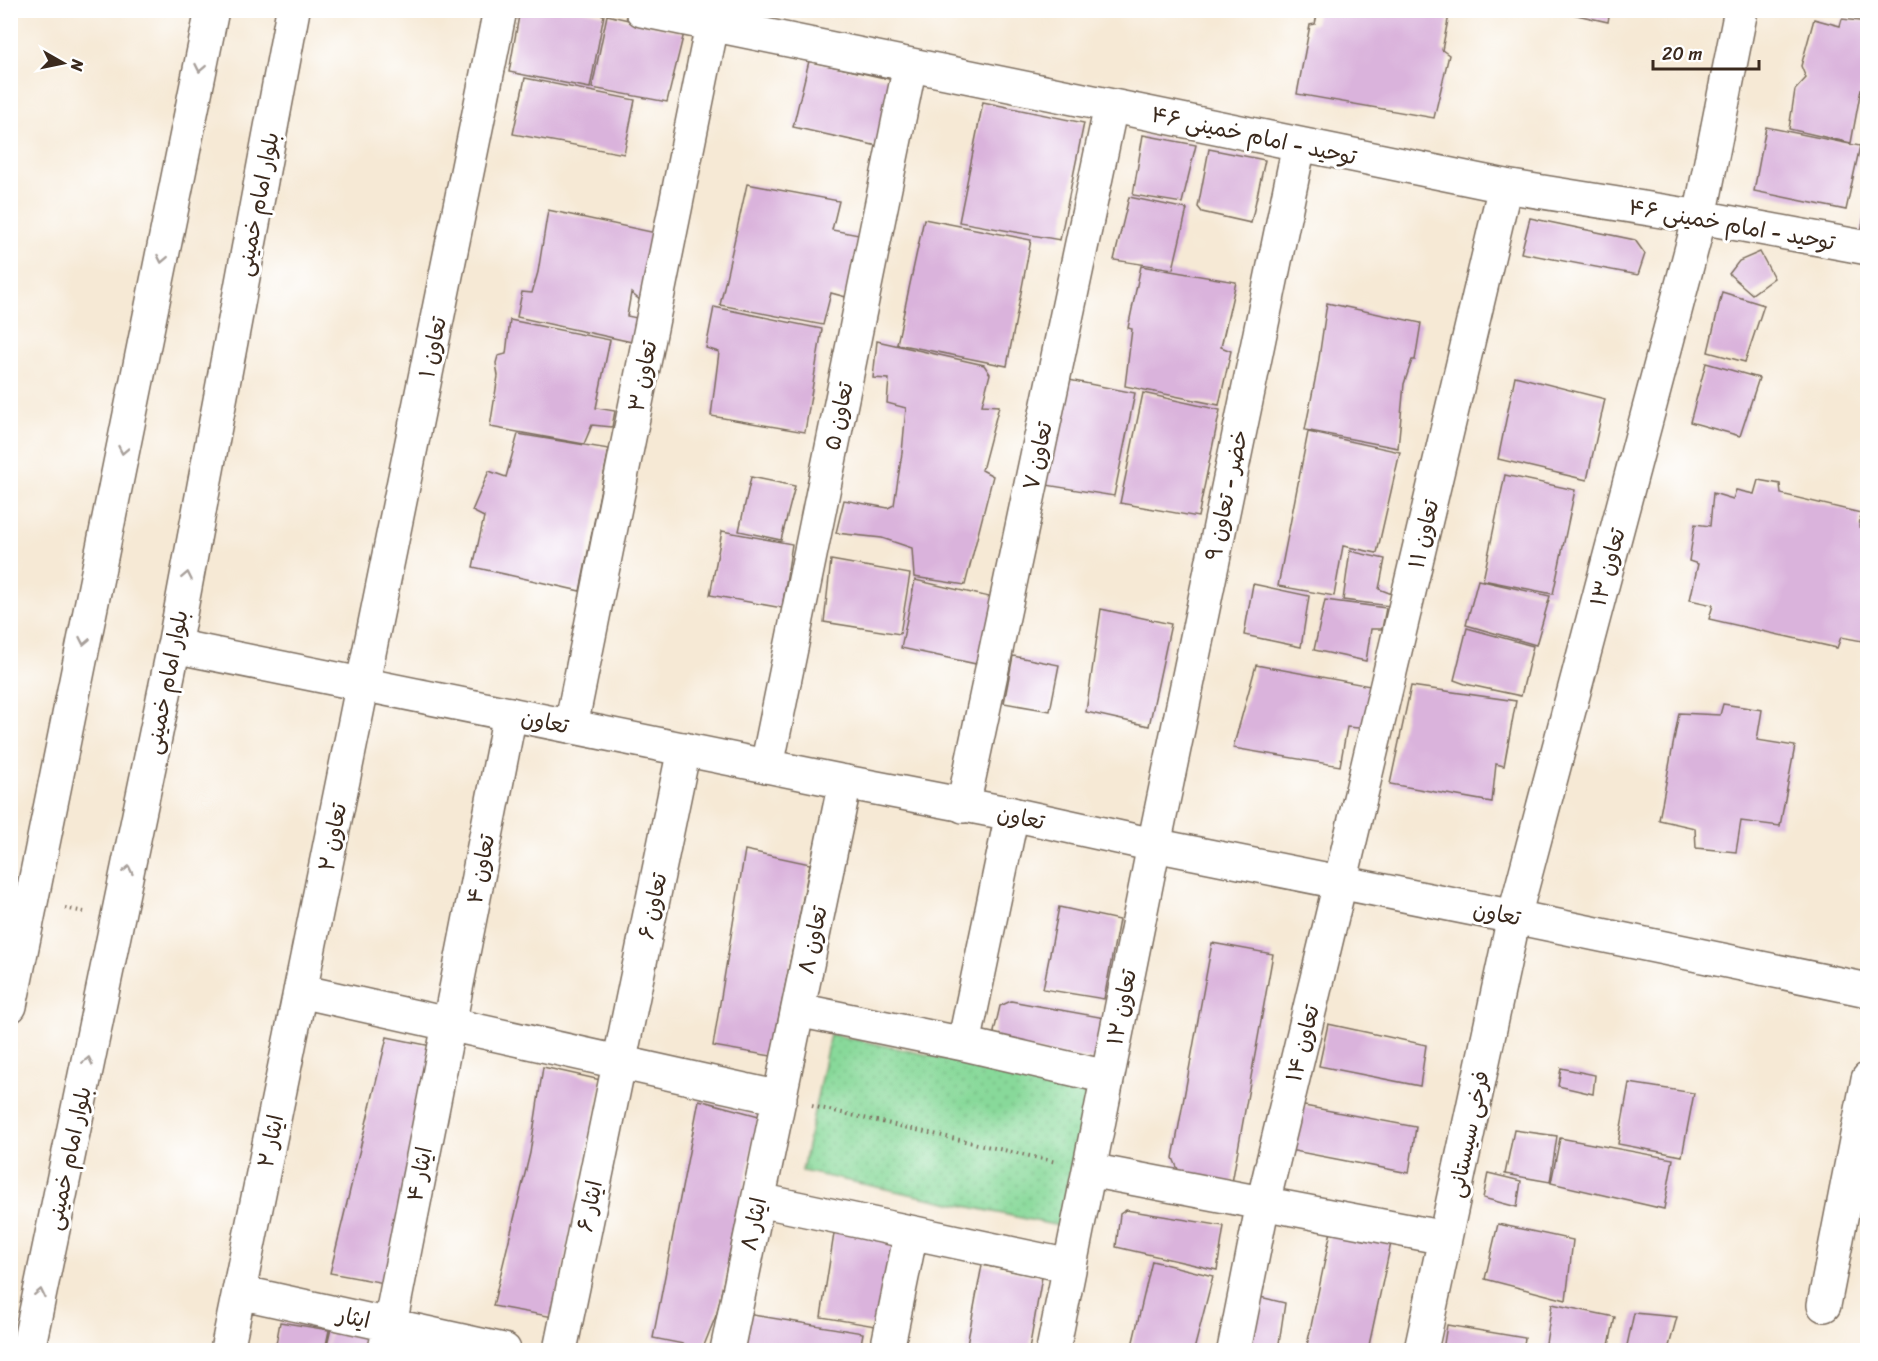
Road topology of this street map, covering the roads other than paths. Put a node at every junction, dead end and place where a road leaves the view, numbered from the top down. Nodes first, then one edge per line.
1 (212, 10) edge
2 (293, 10) edge
3 (501, 10) edge
4 (642, 10) edge
5 (1741, 10) edge
6 (712, 25) junction
7 (910, 65) junction
8 (1111, 106) junction
9 (1299, 145) junction
10 (1505, 186) junction
11 (1700, 217) junction
12 (1868, 248) edge
13 (174, 646) junction
14 (363, 684) junction
15 (510, 714) junction
16 (571, 726) junction
17 (684, 749) junction
18 (767, 766) junction
19 (844, 782) junction
20 (963, 806) junction
21 (1012, 814) junction
22 (1154, 845) junction
23 (1340, 883) junction
24 (1514, 917) junction
25 (23, 920) edge
26 (1868, 990) edge
27 (300, 991) junction
28 (10, 1006) edge
29 (798, 1010) junction
30 (449, 1024) junction
31 (964, 1044) junction
32 (619, 1062) junction
33 (1107, 1077) junction
34 (1868, 1079) edge
35 (780, 1098) junction
36 (1089, 1170) junction
37 (759, 1200) junction
38 (1263, 1203) junction
39 (910, 1233) junction
40 (1445, 1238) junction
41 (1070, 1266) junction
42 (239, 1292) junction
43 (1824, 1305) dead end
44 (387, 1338) edge
45 (28, 1350) edge
46 (227, 1350) edge
47 (504, 1350) edge
48 (560, 1350) edge
49 (727, 1350) edge
50 (887, 1350) edge
51 (1053, 1350) edge
52 (1234, 1350) edge
53 (1420, 1350) edge

1 -> 25 street
13 -> 2 street, بلوار امام خمینی
3 - 14 street, تعاون ۱
4 - 6 street, توحید - امام خمینی ۴۶
5 - 11 street, تعاون ۱۳
6 - 7 street, توحید - امام خمینی ۴۶
6 - 16 street, تعاون ۳
7 - 8 street, توحید - امام خمینی ۴۶
7 - 18 street, تعاون ۵
8 - 9 street, توحید - امام خمینی ۴۶
8 - 20 street, تعاون ۷
9 - 10 street, توحید - امام خمینی ۴۶
9 - 22 street, خضر - تعاون ۹
10 - 11 street, توحید - امام خمینی ۴۶
10 - 23 street, تعاون ۱۱
11 - 12 street, توحید - امام خمینی ۴۶
11 - 24 street, تعاون ۱۳
13 - 14 street, تعاون
45 -> 13 street, بلوار امام خمینی
14 - 15 street, تعاون
14 - 27 street, تعاون ۲
15 - 16 street, تعاون
15 - 30 street, تعاون ۴
16 - 17 street, تعاون
17 - 18 street, تعاون
17 - 32 street, تعاون ۶
18 - 19 street, تعاون
19 - 20 street, تعاون
19 - 29 street, تعاون ۸
20 - 21 street, تعاون
21 - 22 street, تعاون
21 - 31 street
22 - 23 street, تعاون
22 - 33 street, تعاون ۱۲
23 - 24 street, تعاون
23 - 38 street, تعاون ۱۴
24 - 26 street, تعاون
24 - 40 street, فرخی سیستانی
25 - 28 street
27 - 30 street
27 - 42 street, ایثار ۲
29 - 31 street
29 - 35 street, تعاون ۸
30 - 32 street
30 - 44 street, ایثار ۴
31 - 33 street
32 - 35 street
32 - 48 street, ایثار ۶
33 - 36 street, تعاون ۱۲
34 - 43 street
35 - 37 street, ایثار ۸
36 - 38 street
36 - 41 street, تعاون ۱۲
37 - 39 street
37 - 49 street, ایثار ۸
38 - 40 street
38 - 52 street, تعاون ۱۴
39 - 41 street
39 - 50 street
40 - 53 street, فرخی سیستانی
41 - 51 street, تعاون ۱۲
42 - 44 street, ایثار
42 - 46 street, ایثار ۲
44 - 47 street, ایثار

